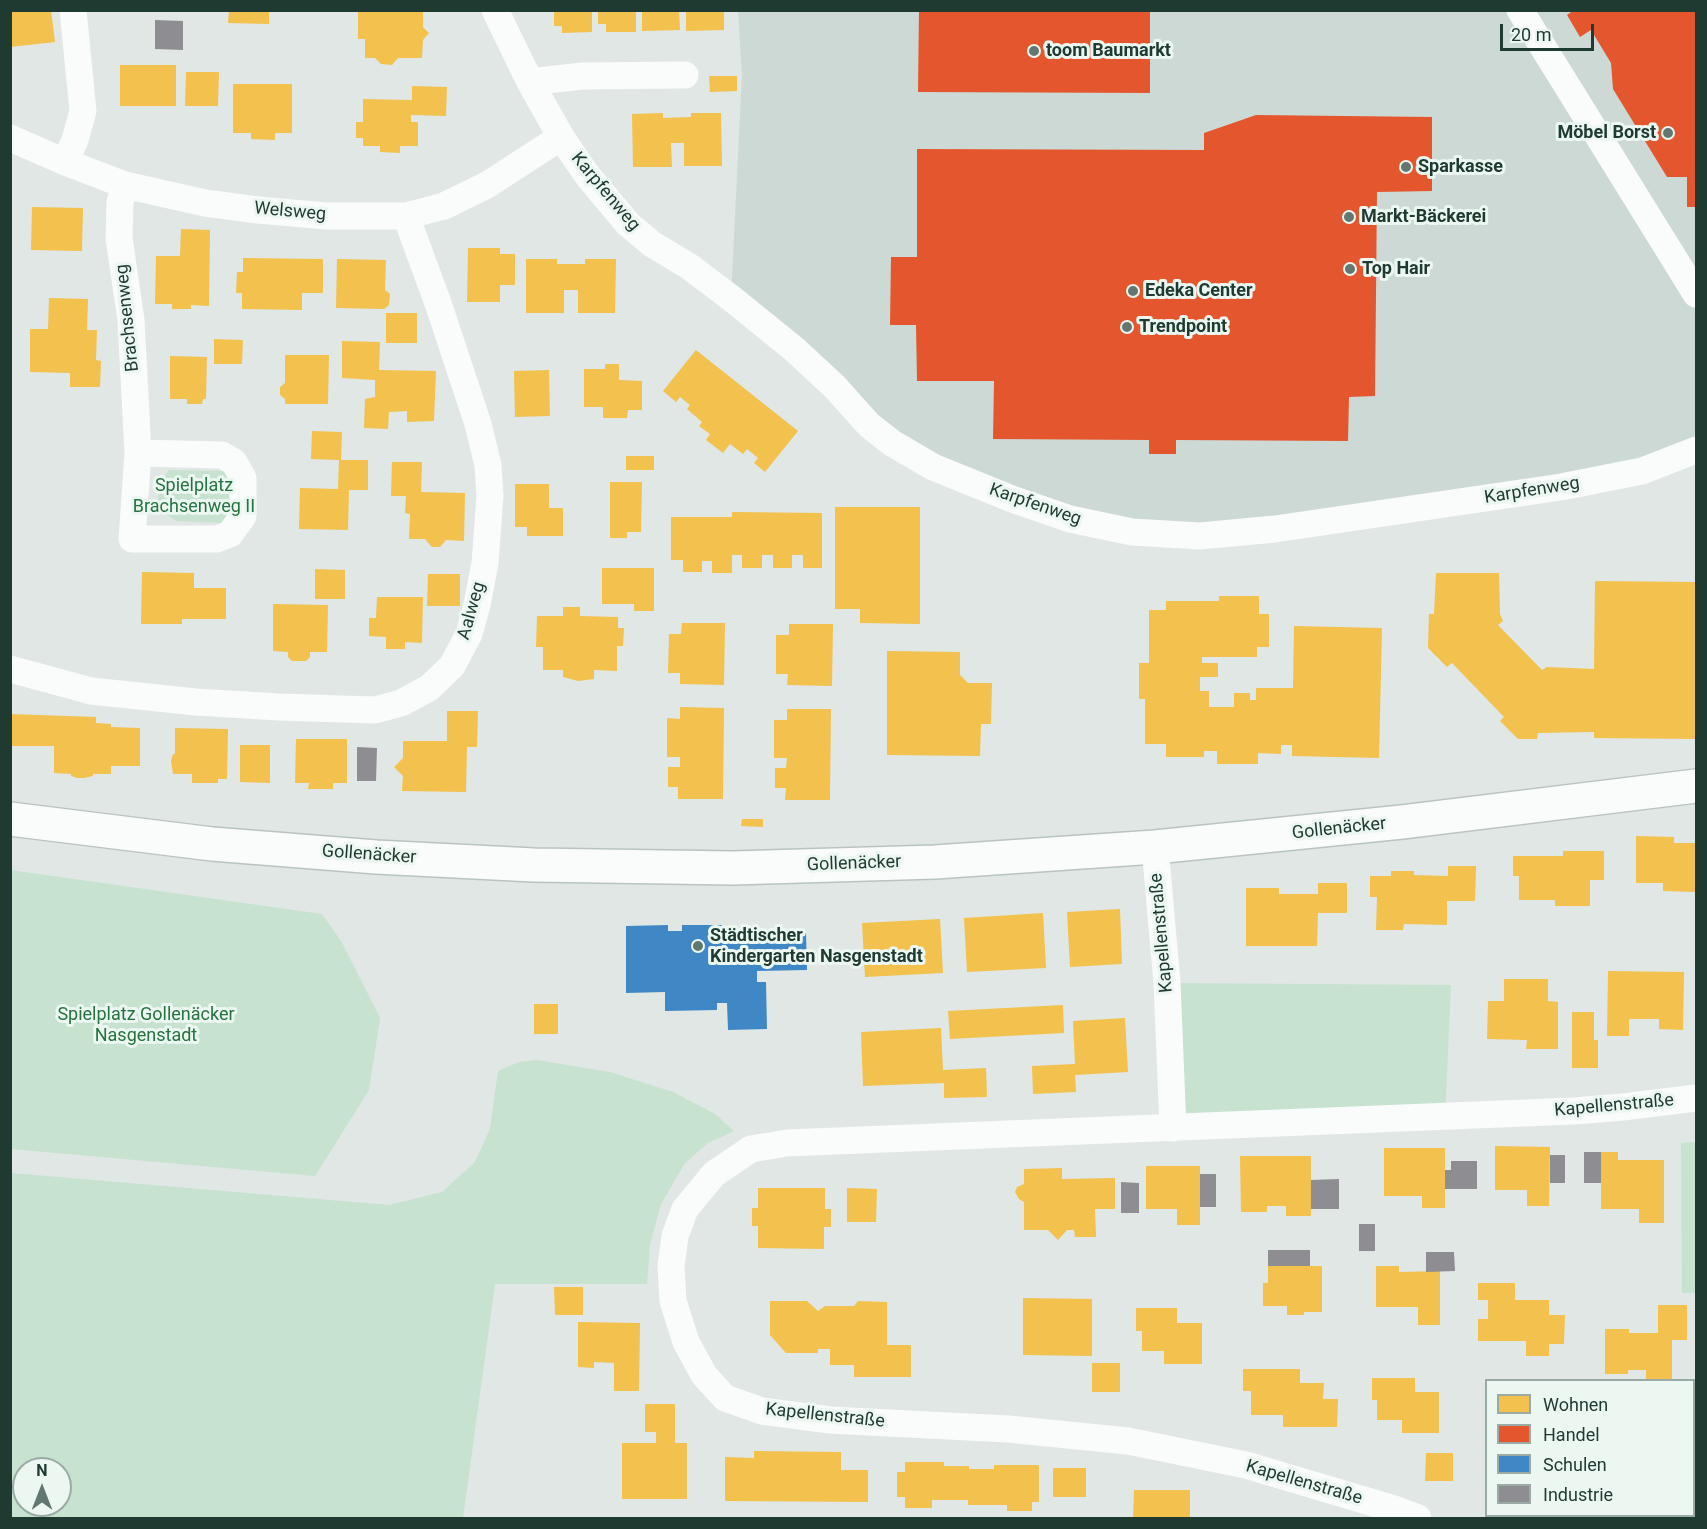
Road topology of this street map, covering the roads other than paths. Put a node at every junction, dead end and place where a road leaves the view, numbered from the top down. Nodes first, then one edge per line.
1 (73, 10) edge
2 (495, 10) edge
3 (1520, 10) edge
4 (685, 75) dead end
5 (530, 82) junction
6 (561, 137) junction
7 (10, 138) edge
8 (65, 162) junction
9 (125, 185) junction
10 (406, 216) junction
11 (1696, 294) edge
12 (1696, 450) edge
13 (138, 453) junction
14 (10, 669) edge
15 (1696, 786) edge
16 (10, 819) edge
17 (1155, 847) junction
18 (1696, 1098) edge
19 (1173, 1128) junction
20 (1418, 1518) edge

1 - 8 street
2 - 5 street, Karpfenweg
3 - 11 street
4 - 5 street
5 - 6 street, Karpfenweg
6 - 10 street, Welsweg
6 - 12 street, Karpfenweg
7 - 8 street, Welsweg
8 - 9 street, Welsweg
9 - 10 street, Welsweg
9 - 13 street, Brachsenweg
10 - 14 street, Aalweg
13 - 13 street, Brachsenweg
15 - 17 street, Gollenäcker
16 - 17 street, Gollenäcker
17 - 19 street, Kapellenstraße
18 - 19 street, Kapellenstraße
19 - 20 street, Kapellenstraße

